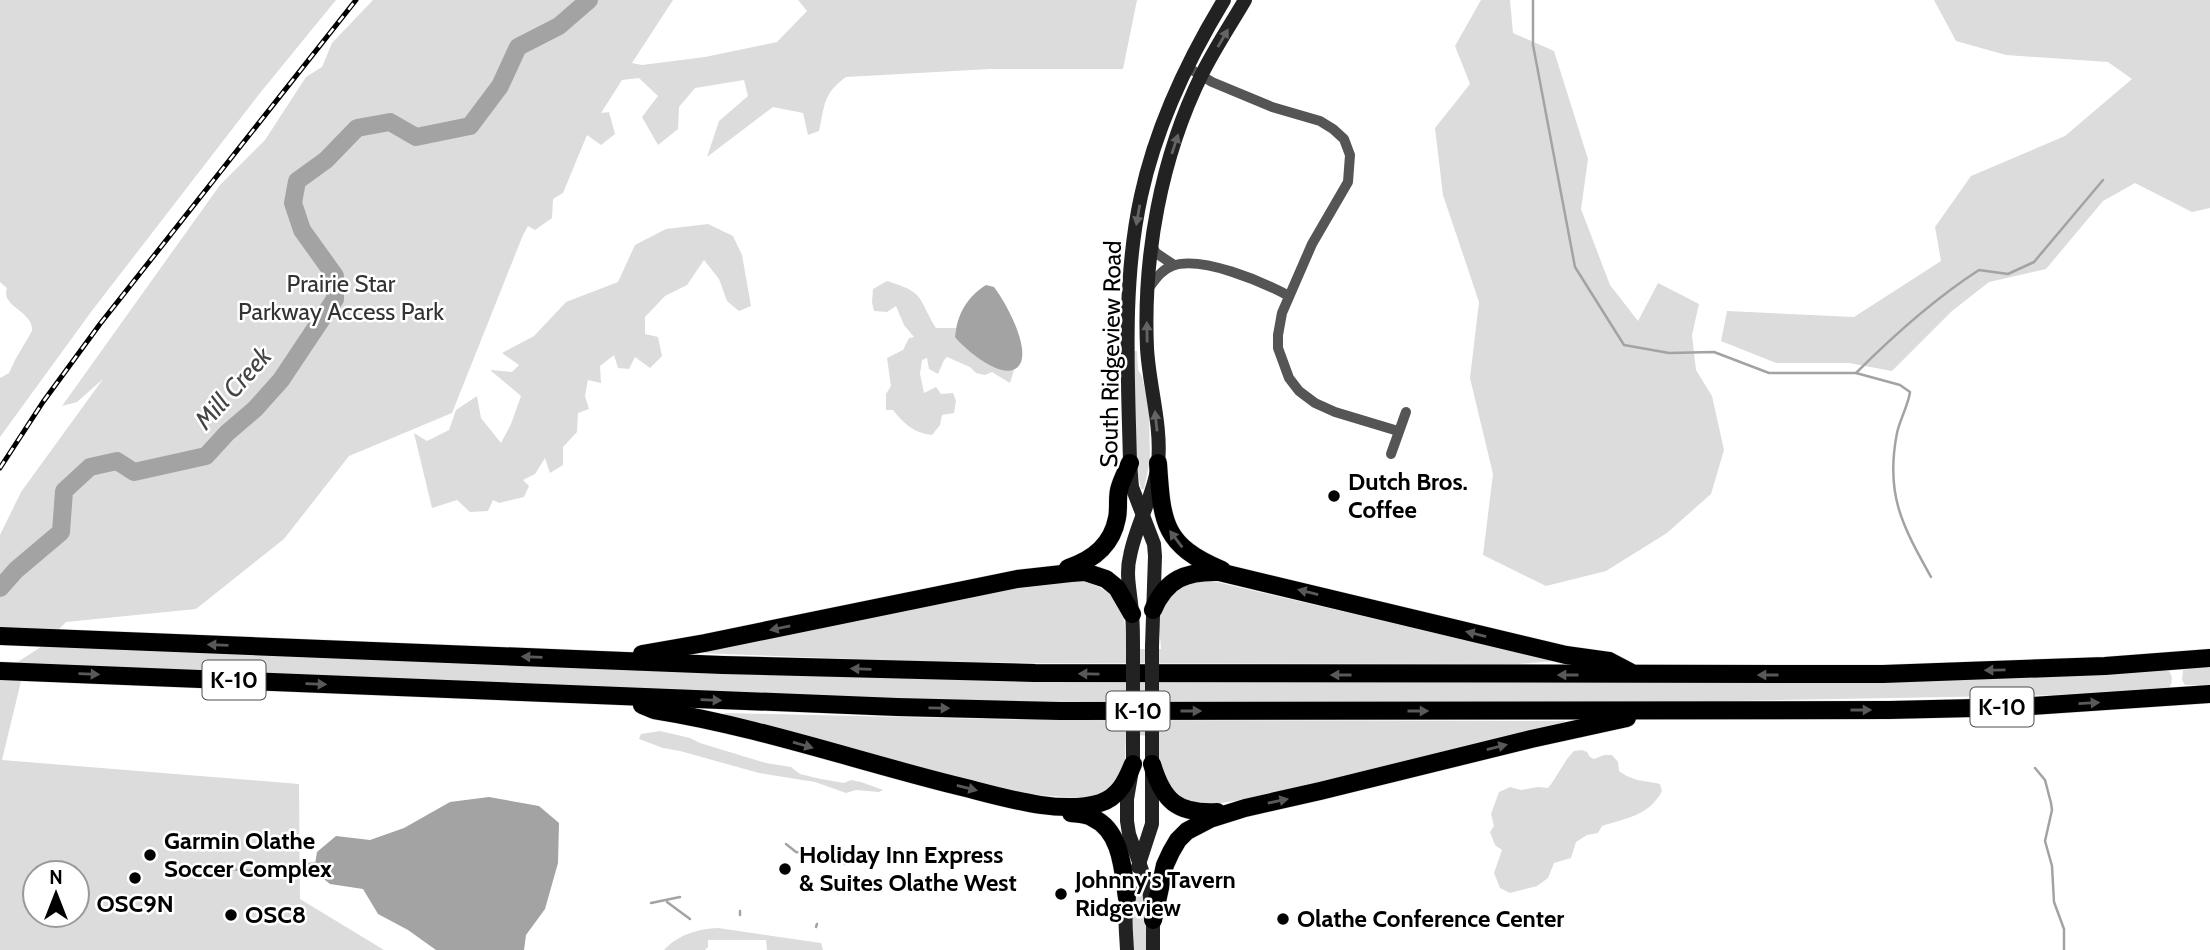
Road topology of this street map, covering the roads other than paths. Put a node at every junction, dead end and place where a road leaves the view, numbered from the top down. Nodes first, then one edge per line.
1 (1224, 0) edge
2 (1245, 0) edge
3 (1187, 67) junction
4 (1201, 76) junction
5 (1152, 246) junction
6 (1132, 254) junction
7 (1174, 265) junction
8 (1149, 270) junction
9 (1148, 290) junction
10 (1289, 296) junction
11 (1406, 412) dead end
12 (1398, 431) junction
13 (1391, 453) dead end
14 (1130, 463) junction
15 (1158, 463) junction
16 (1143, 516) junction
17 (1242, 576) junction
18 (1017, 579) junction
19 (1153, 610) junction
20 (1132, 614) junction
21 (0, 636) edge
22 (2210, 658) edge
23 (600, 660) junction
24 (0, 671) edge
25 (1636, 675) junction
26 (2210, 694) edge
27 (619, 697) junction
28 (1658, 711) junction
29 (1133, 764) junction
30 (1152, 764) junction
31 (1058, 808) junction
32 (1245, 808) junction
33 (1139, 864) junction
34 (1128, 898) junction
35 (1153, 920) junction
36 (1127, 950) edge
37 (1153, 950) edge

1 - 3 main road, South Ridgeview Road
4 -> 2 main road, South Ridgeview Road
3 - 4 street
3 -> 6 main road, South Ridgeview Road
5 -> 4 main road, South Ridgeview Road
4 - 10 street
5 - 7 street
5 - 8 main road, South Ridgeview Road
6 - 8 main road
6 - 14 main road, South Ridgeview Road
7 - 9 street
7 - 10 street
8 - 9 main road, South Ridgeview Road
15 -> 9 main road, South Ridgeview Road
10 - 12 street
11 - 12 street
12 - 13 street
14 - 16 main road, South Ridgeview Road
14 - 18 highway
15 - 16 main road, South Ridgeview Road
17 -> 15 highway
16 - 19 main road, South Ridgeview Road
16 - 20 main road, South Ridgeview Road
17 - 19 highway
25 -> 17 highway
18 - 20 highway
18 -> 23 highway
19 - 30 main road, South Ridgeview Road, bridge
20 - 29 main road, South Ridgeview Road, bridge
23 -> 21 highway, K-10
22 -> 25 highway, K-10
25 -> 23 highway, K-10
24 -> 27 highway, K-10
28 -> 26 highway, K-10
27 -> 28 highway, K-10
27 -> 31 highway
32 -> 28 highway
29 - 31 highway
29 - 33 main road, South Ridgeview Road
30 - 32 highway
30 - 33 main road, South Ridgeview Road
31 - 34 highway
32 - 35 highway
33 - 34 main road, South Ridgeview Road
33 - 35 main road, South Ridgeview Road
34 - 36 main road, South Ridgeview Road
35 - 37 main road, South Ridgeview Road

